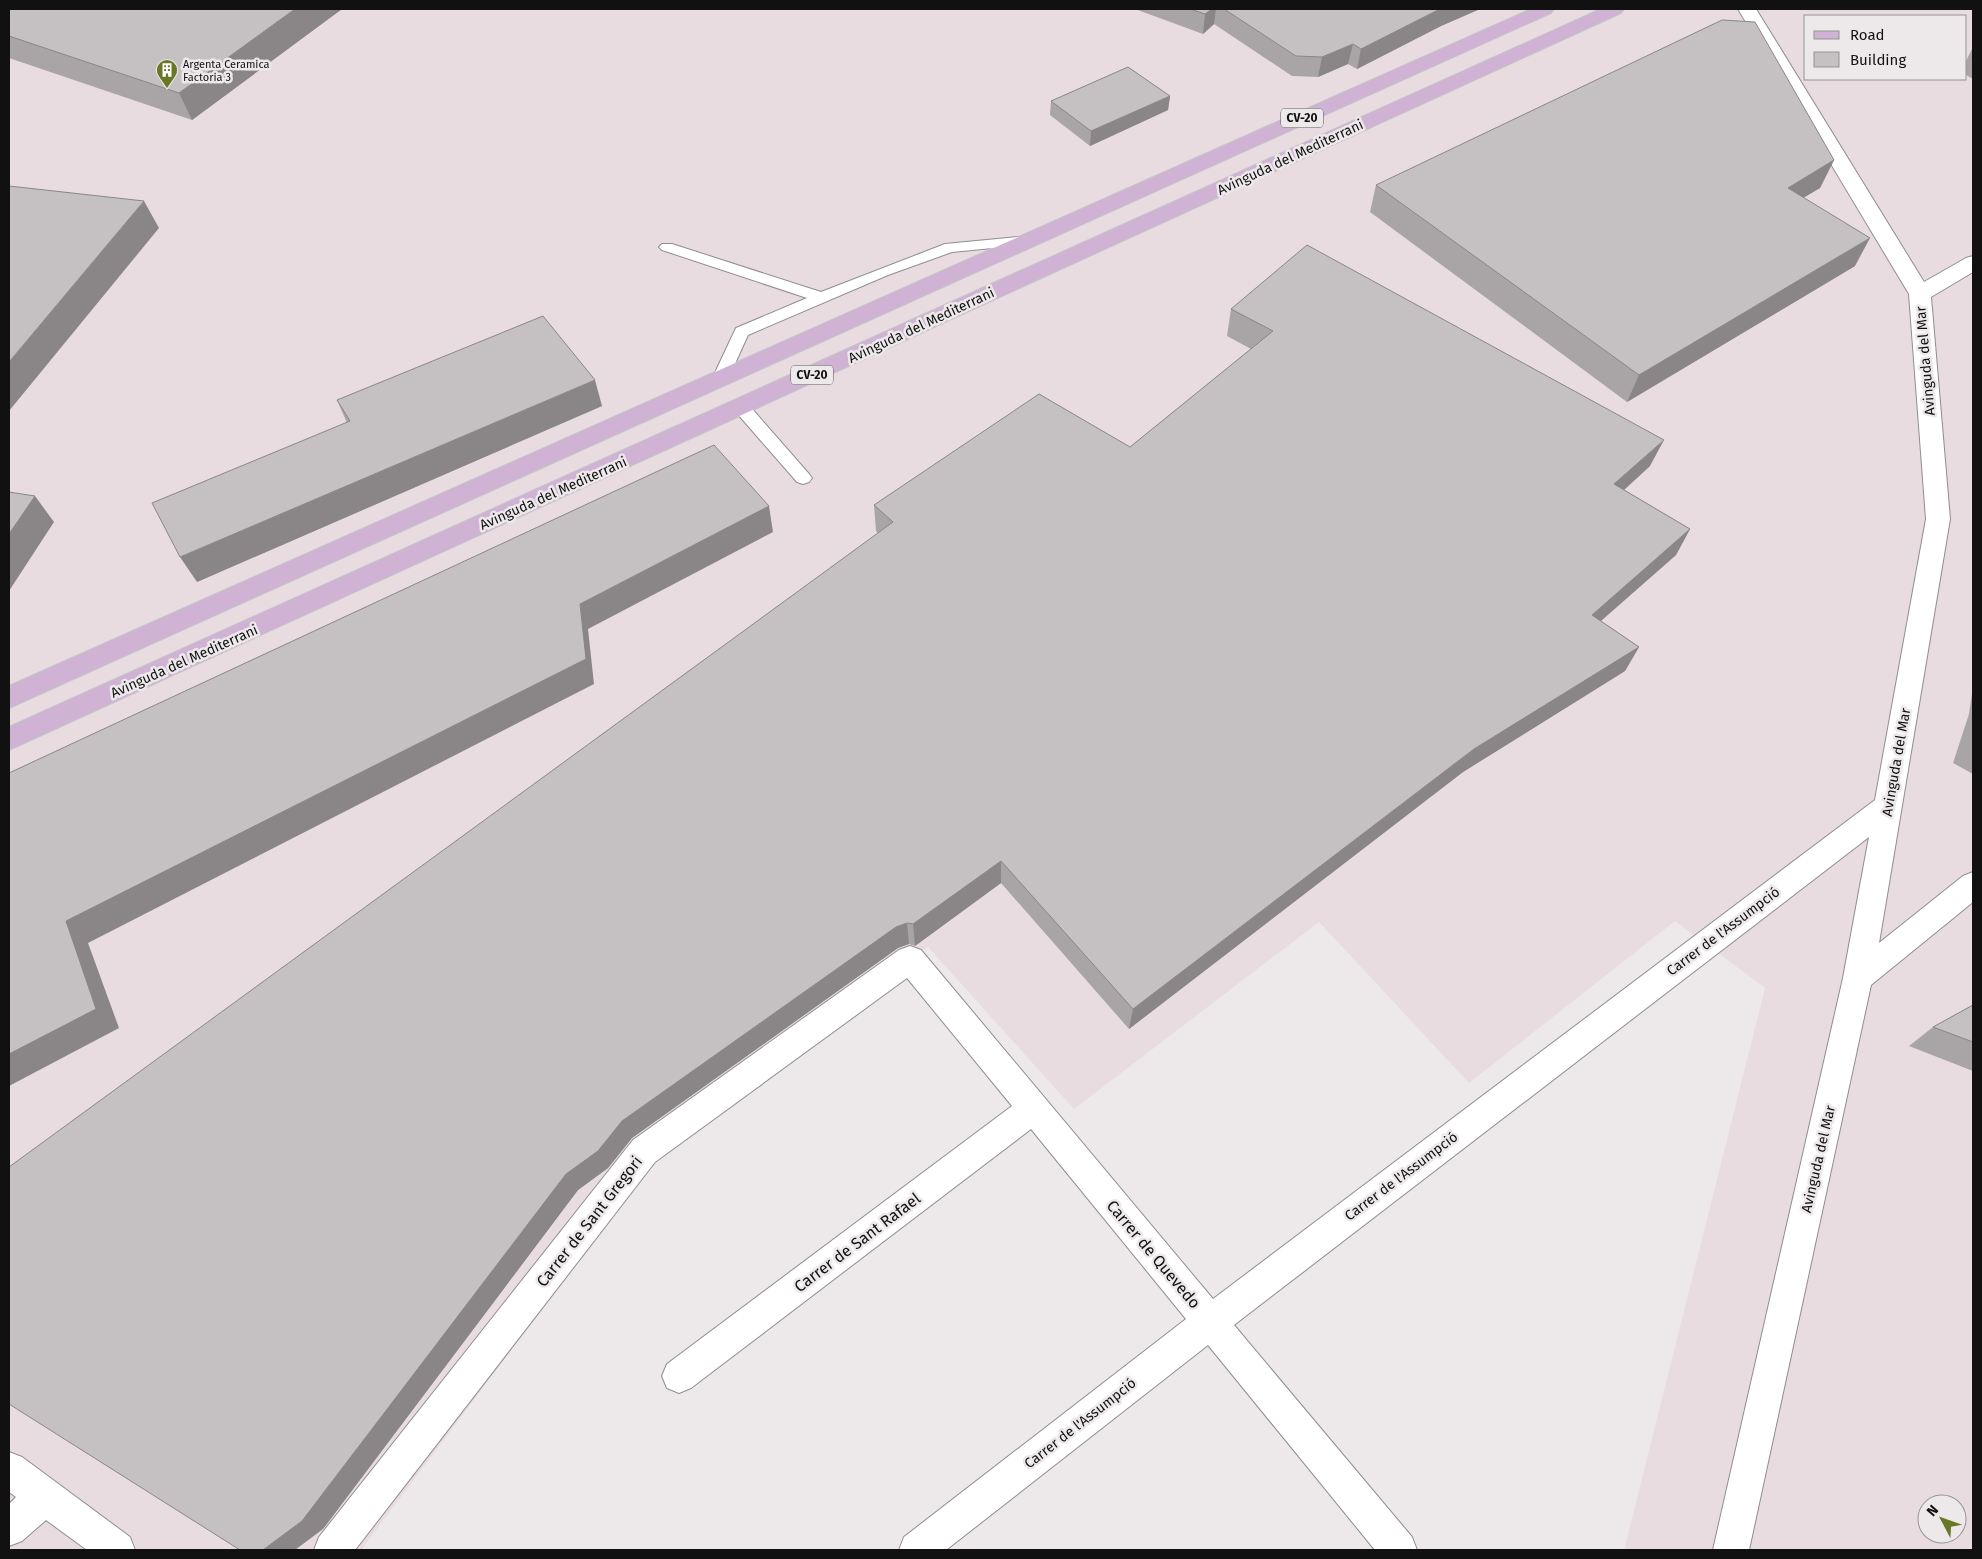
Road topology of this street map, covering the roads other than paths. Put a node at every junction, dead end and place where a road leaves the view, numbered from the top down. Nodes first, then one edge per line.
1 (1545, 9) edge
2 (1615, 9) edge
3 (1747, 9) edge
4 (1029, 241) junction
5 (667, 247) dead end
6 (1973, 263) edge
7 (1920, 294) junction
8 (822, 298) junction
9 (720, 379) junction
10 (741, 407) junction
11 (803, 478) dead end
12 (9, 698) edge
13 (9, 739) edge
14 (1888, 806) junction
15 (1973, 885) edge
16 (910, 959) joint
17 (1858, 978) junction
18 (1034, 1108) junction
19 (1210, 1322) junction
20 (679, 1376) dead end
21 (9, 1470) edge
22 (44, 1497) junction
23 (9, 1528) edge
24 (117, 1550) edge
25 (332, 1550) edge
26 (917, 1550) edge
27 (1399, 1550) edge
28 (1731, 1550) edge

1 - 4 main road, CV-20
2 - 10 main road, Avinguda del Mediterrani / CV-20
3 - 7 street, Avinguda del Mar
4 - 8 lane
4 - 9 main road, CV-20
5 - 8 lane
6 - 7 street
7 - 14 street, Avinguda del Mar
8 - 9 lane
9 - 12 main road, CV-20
10 - 11 lane
10 - 13 main road, Avinguda del Mediterrani / CV-20
14 - 17 street, Avinguda del Mar
14 - 19 street, Carrer de l'Assumpció
15 - 17 street
16 - 18 street, Carrer de Quevedo
16 - 25 street, Carrer de Sant Gregori
17 - 28 street, Avinguda del Mar
18 - 19 street, Carrer de Quevedo
18 - 20 street, Carrer de Sant Rafael
19 - 26 street, Carrer de l'Assumpció
19 - 27 street, Carrer de Quevedo
21 - 22 street
22 - 23 street
22 - 24 street

